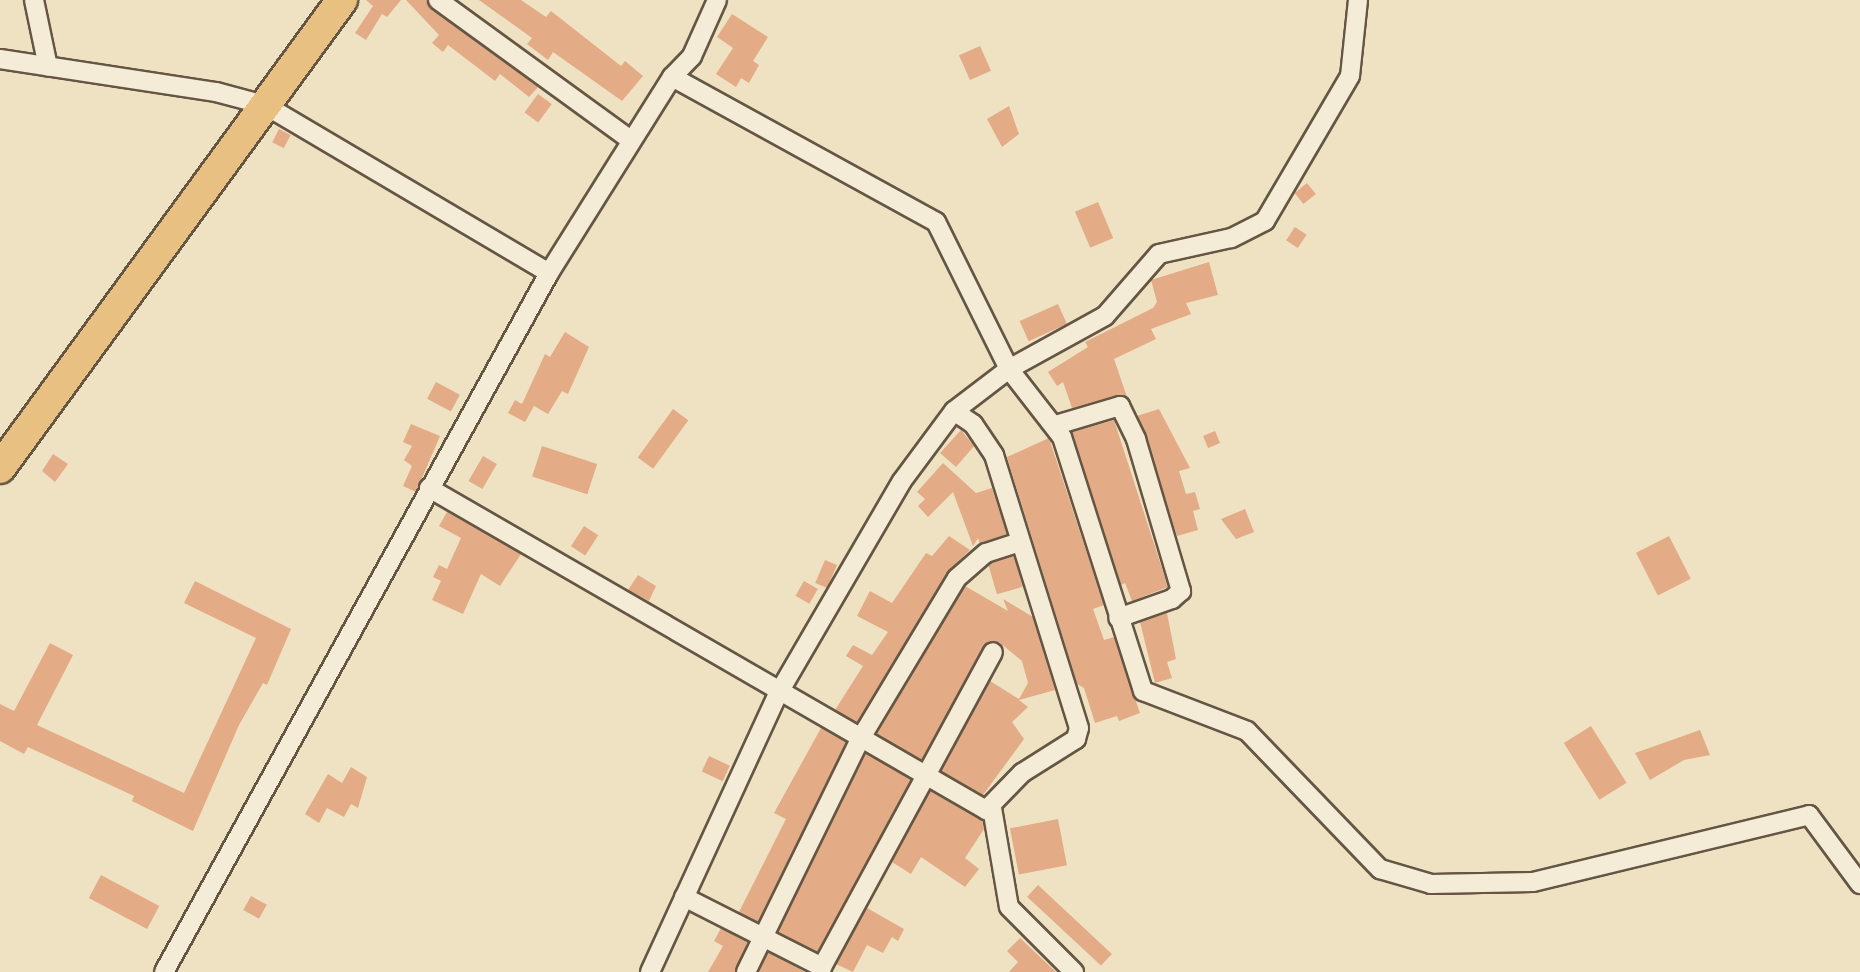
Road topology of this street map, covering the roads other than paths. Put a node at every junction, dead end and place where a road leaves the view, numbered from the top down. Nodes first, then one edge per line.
1 (34, 0) edge
2 (342, 0) edge
3 (438, 0) edge
4 (717, 0) edge
5 (1358, 0) edge
6 (0, 59) edge
7 (48, 67) junction
8 (672, 76) junction
9 (265, 105) junction
10 (631, 140) junction
11 (549, 273) junction
12 (1010, 369) junction
13 (954, 411) junction
14 (1056, 425) junction
15 (0, 468) edge
16 (429, 488) junction
17 (1020, 542) junction
18 (1118, 618) junction
19 (993, 652) dead end
20 (778, 693) junction
21 (859, 741) junction
22 (922, 776) junction
23 (992, 808) junction
24 (1860, 884) edge
25 (684, 897) junction
26 (763, 938) junction
27 (164, 972) edge
28 (650, 972) edge
29 (746, 972) edge
30 (1074, 972) edge

1 - 7 street
2 - 9 highway
3 - 10 street
4 - 8 street
5 - 12 street
6 - 7 street
7 - 9 street
8 - 10 street
8 - 12 street
9 - 11 street
9 - 15 highway
10 - 11 street
11 - 16 street
12 - 13 street
12 - 14 street
13 - 17 street
13 - 20 street
14 - 18 street
14 - 18 street
16 - 20 street
16 - 27 street
17 - 21 street
17 - 23 street
18 - 24 street
19 - 22 street
20 - 21 street
20 - 25 street
21 - 22 street
21 - 26 street
22 - 23 street
22 - 26 street
23 - 30 street
25 - 26 street
25 - 28 street
26 - 29 street

